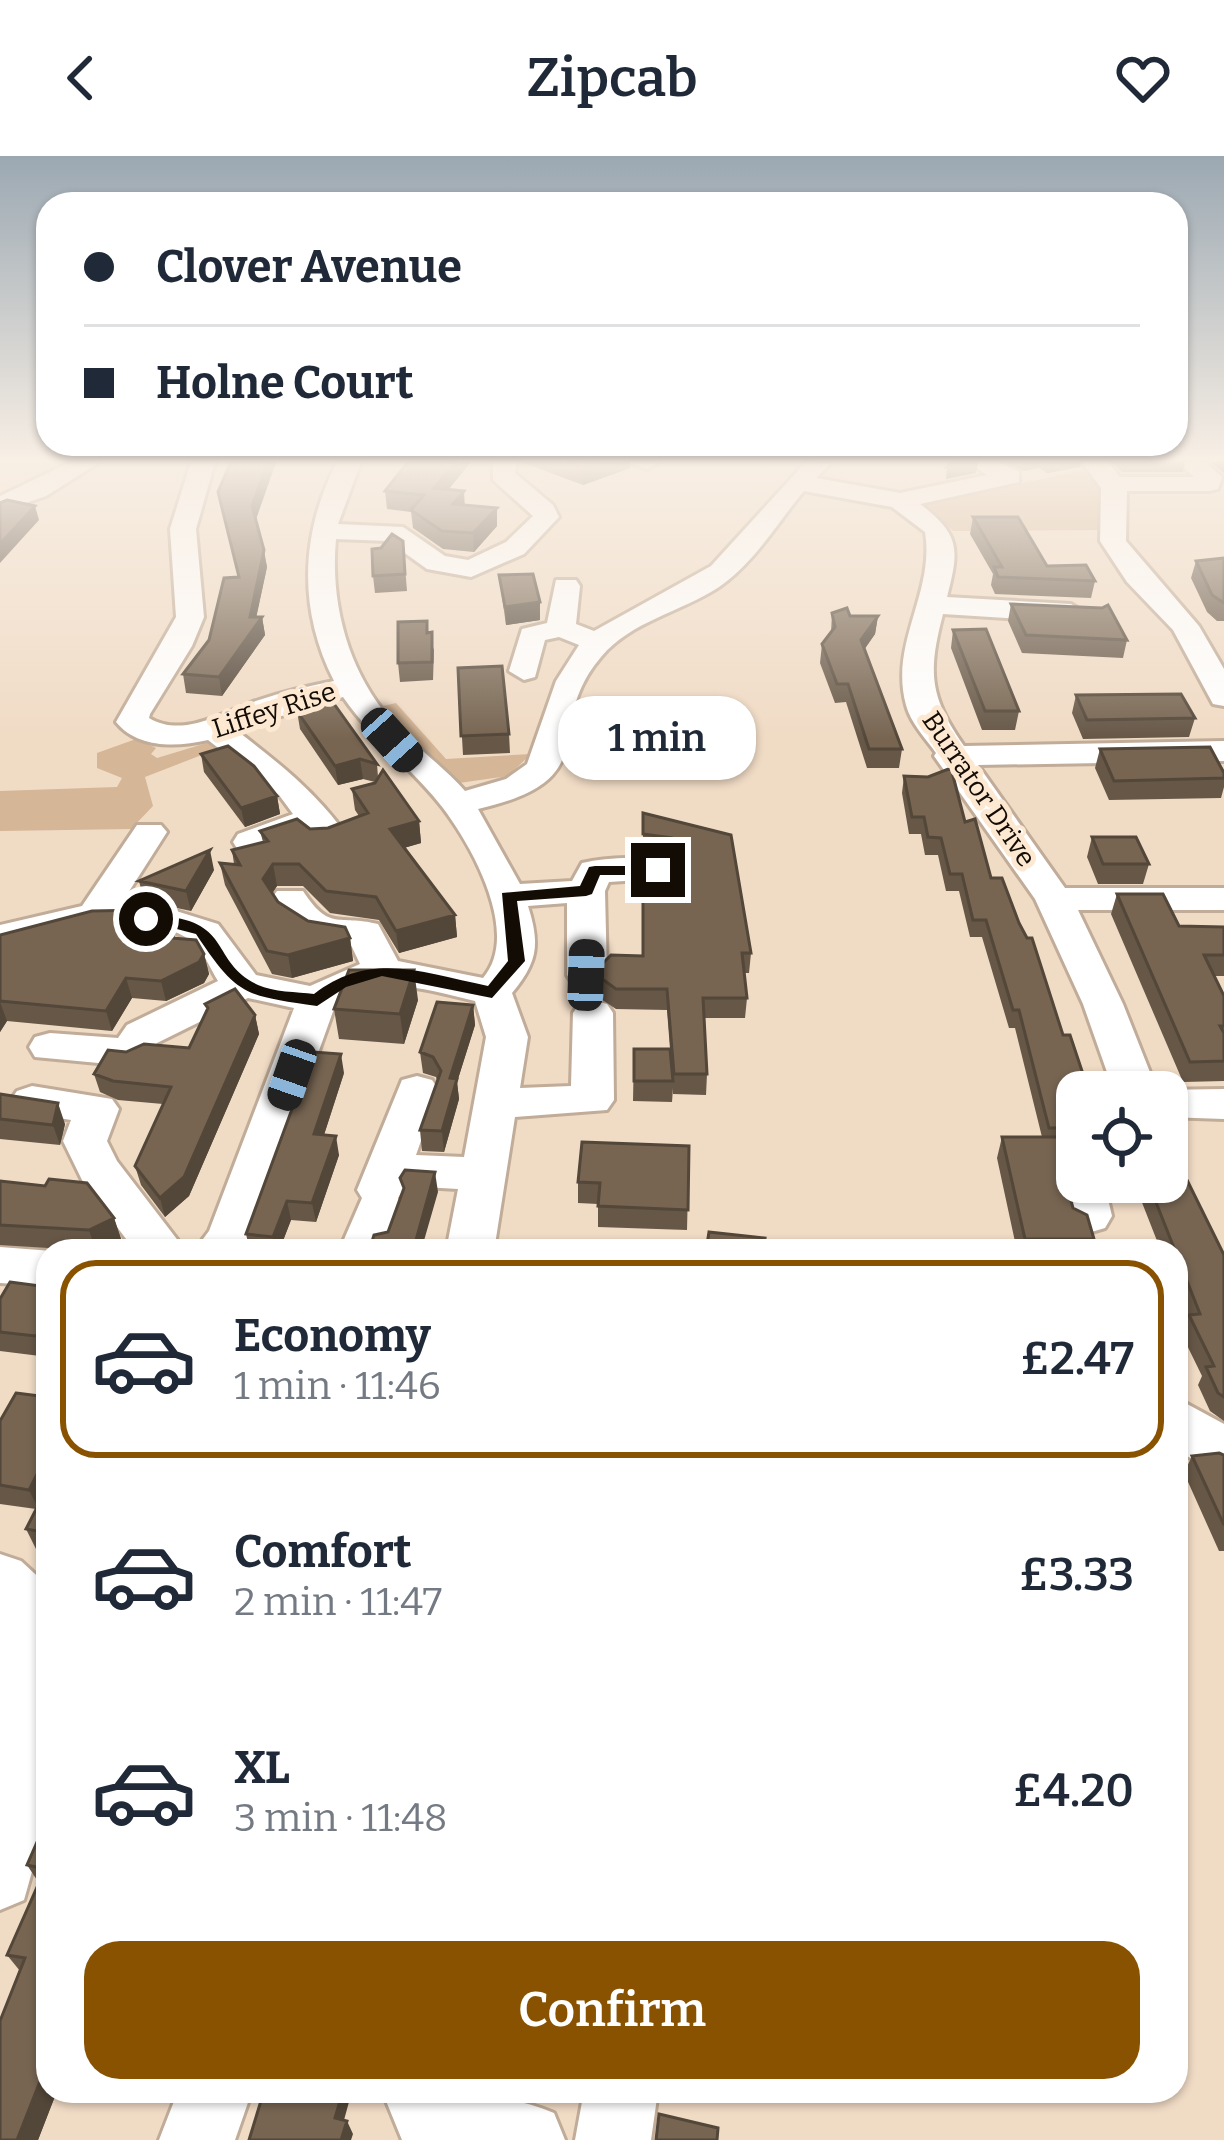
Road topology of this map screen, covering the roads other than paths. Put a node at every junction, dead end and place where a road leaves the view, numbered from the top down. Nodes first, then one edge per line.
1 (185, 555) edge
2 (323, 555) edge
3 (425, 555) edge
4 (503, 555) edge
5 (736, 555) edge
6 (943, 555) edge
7 (1122, 555) edge
8 (458, 568) junction
9 (566, 586) dead end
10 (425, 599) dead end
11 (932, 604) junction
12 (1098, 612) edge
13 (1185, 626) junction
14 (1218, 627) dead end
15 (561, 628) junction
16 (598, 642) junction
17 (524, 671) dead end
18 (351, 686) junction
19 (1224, 697) edge
20 (206, 731) junction
21 (1224, 751) edge
22 (950, 756) junction
23 (458, 803) junction
24 (148, 832) dead end
25 (251, 842) edge
26 (556, 852) dead end
27 (658, 870) edge
28 (590, 881) junction
29 (508, 896) junction
30 (290, 899) dead end
31 (1054, 899) junction
32 (1222, 905) edge
33 (94, 916) junction
34 (9, 925) edge
35 (382, 970) junction
36 (243, 985) junction
37 (492, 992) junction
38 (317, 1000) junction
39 (50, 1047) dead end
40 (1128, 1071) edge
41 (417, 1090) dead end
42 (32, 1101) edge
43 (498, 1103) junction
44 (1188, 1103) edge
45 (1224, 1104) edge
46 (486, 1175) junction
47 (383, 1189) junction
48 (153, 1239) edge
49 (225, 1239) edge
50 (367, 1239) edge
51 (473, 1239) edge
52 (1188, 1430) edge
53 (1224, 1448) edge
54 (26, 1598) edge
55 (0, 1876) edge
56 (210, 2103) edge
57 (424, 2103) edge
58 (619, 2103) edge
59 (196, 2140) edge
60 (527, 2140) edge
61 (613, 2140) edge

1 - 20 street
2 - 18 street
3 - 8 street
4 - 8 street
5 - 16 street
6 - 11 street, Burrator Drive
7 - 13 street
8 - 10 street
9 - 15 street
11 - 12 street
11 - 22 street, Burrator Drive
13 - 14 street
13 - 19 street
15 - 16 street
15 - 17 street
16 - 23 street
18 - 20 street, Liffey Rise
18 - 23 street
20 - 25 street
21 - 22 street
22 - 31 street, Burrator Drive
23 - 29 street
24 - 33 street
26 - 28 street
27 - 28 street
28 - 29 street
28 - 43 street
29 - 37 street
30 - 35 street
31 - 32 street, Burrator Drive
31 - 40 street, Burrator Drive
33 - 34 street
33 - 36 street
35 - 37 street
35 - 38 street
36 - 38 street
36 - 39 street
37 - 43 street
38 - 49 street
41 - 47 street
42 - 48 street
43 - 46 street
44 - 45 street
46 - 47 street
46 - 51 street
47 - 50 street
52 - 53 street
54 - 55 street
56 - 59 street
57 - 60 street
58 - 61 street

